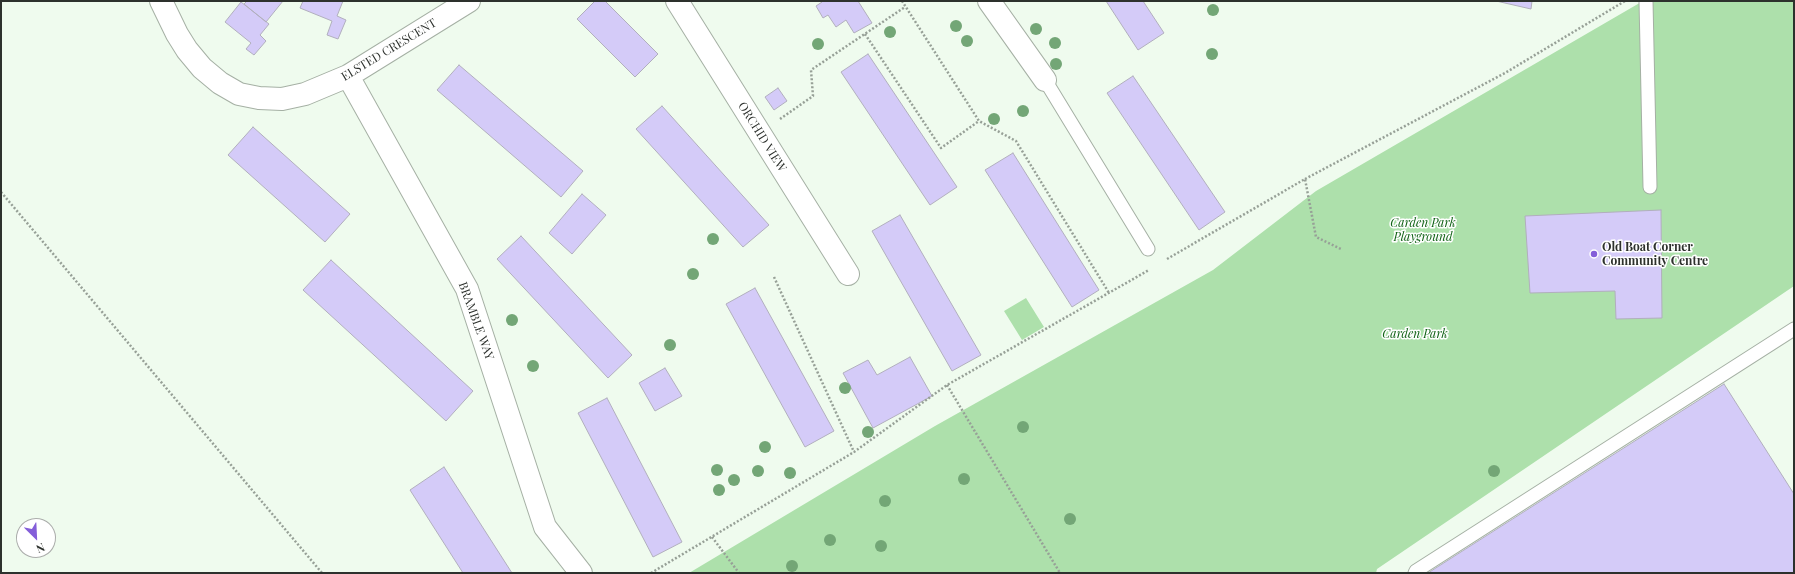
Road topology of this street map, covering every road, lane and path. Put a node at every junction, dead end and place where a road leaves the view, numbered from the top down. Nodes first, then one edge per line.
1 (161, 1) edge
2 (469, 1) edge
3 (677, 1) edge
4 (902, 1) edge
5 (989, 1) edge
6 (1625, 1) edge
7 (1646, 1) edge
8 (905, 7) junction
9 (865, 34) junction
10 (348, 76) junction
11 (1045, 80) joint
12 (979, 120) junction
13 (759, 133) junction
14 (1305, 179) junction
15 (1650, 187) dead end
16 (1, 192) edge
17 (1148, 249) dead end
18 (1341, 249) dead end
19 (1164, 261) dead end
20 (1150, 269) dead end
21 (848, 274) dead end
22 (774, 277) dead end
23 (1109, 294) junction
24 (1794, 329) edge
25 (947, 385) junction
26 (854, 452) junction
27 (712, 537) junction
28 (322, 573) edge
29 (581, 573) edge
30 (650, 573) edge
31 (739, 573) edge
32 (1060, 573) edge
33 (1415, 573) edge

1 - 10 street, ELSTED CRESCENT
2 - 10 street, ELSTED CRESCENT
3 - 13 street, ORCHID VIEW
4 - 8 path
5 - 11 street
6 - 14 path
7 - 15 lane
8 - 9 path
8 - 12 path
9 - 12 path
9 - 13 path
10 - 29 street, BRAMBLE WAY
11 - 17 lane
12 - 23 path
13 - 21 street, ORCHID VIEW
14 - 18 path
14 - 19 path
16 - 28 path
20 - 23 path
22 - 26 path
23 - 25 path
24 - 33 lane
25 - 26 path
25 - 32 path
26 - 27 path
27 - 30 path
27 - 31 path

